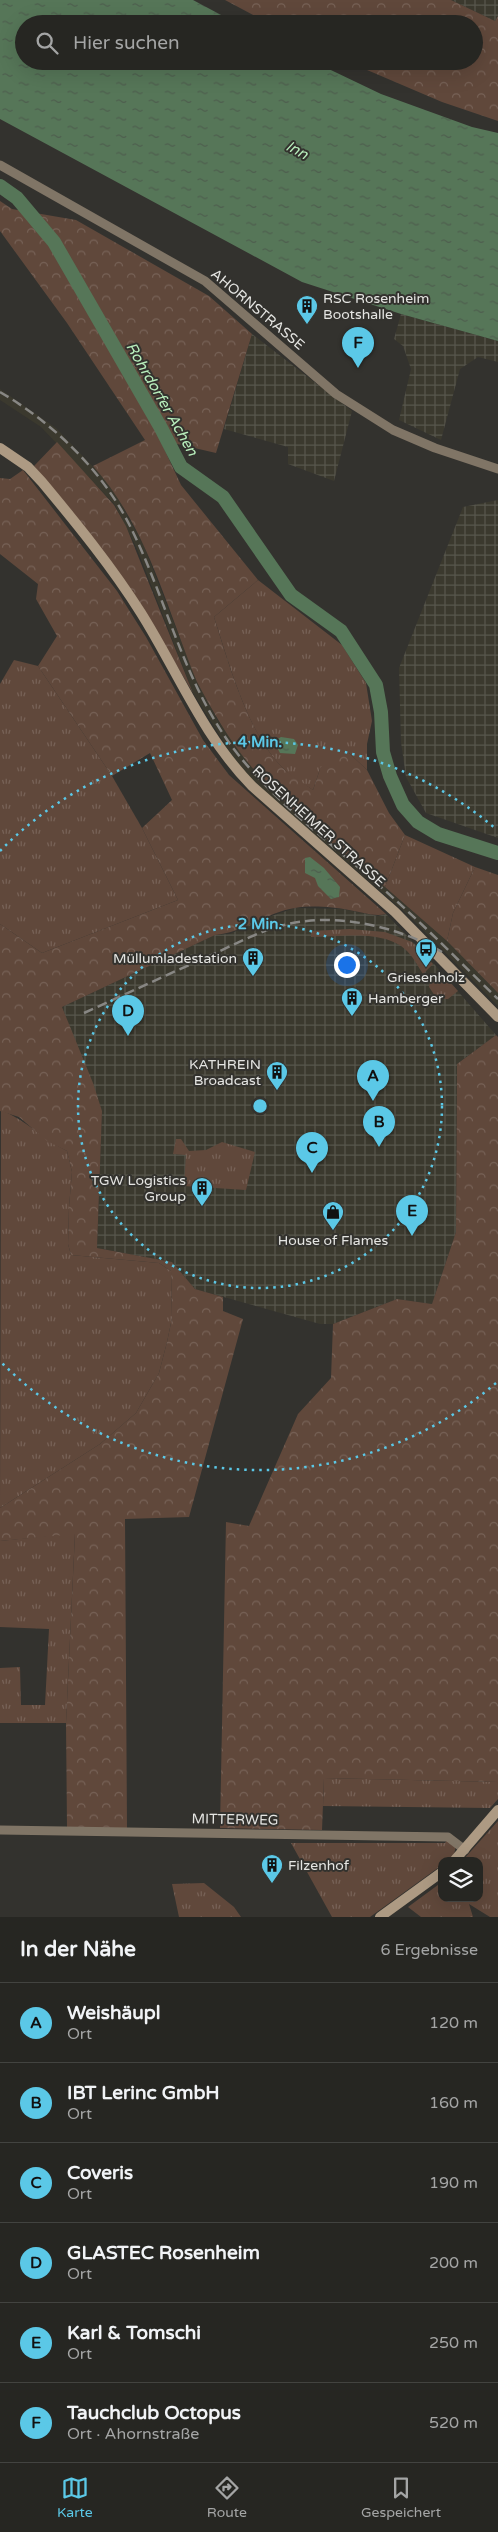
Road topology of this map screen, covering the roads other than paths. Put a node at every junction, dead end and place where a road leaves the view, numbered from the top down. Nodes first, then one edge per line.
1 (0, 165) edge
2 (0, 448) edge
3 (498, 470) edge
4 (498, 1017) edge
5 (498, 1810) edge
6 (0, 1830) edge
7 (465, 1850) junction
8 (458, 1857) edge
9 (438, 1875) edge
10 (380, 1917) edge

1 - 3 street, AHORNSTRASSE
2 - 4 main road, ROSENHEIMER STRASSE
5 - 7 main road
6 - 7 street, MITTERWEG
7 - 8 main road
9 - 10 main road

